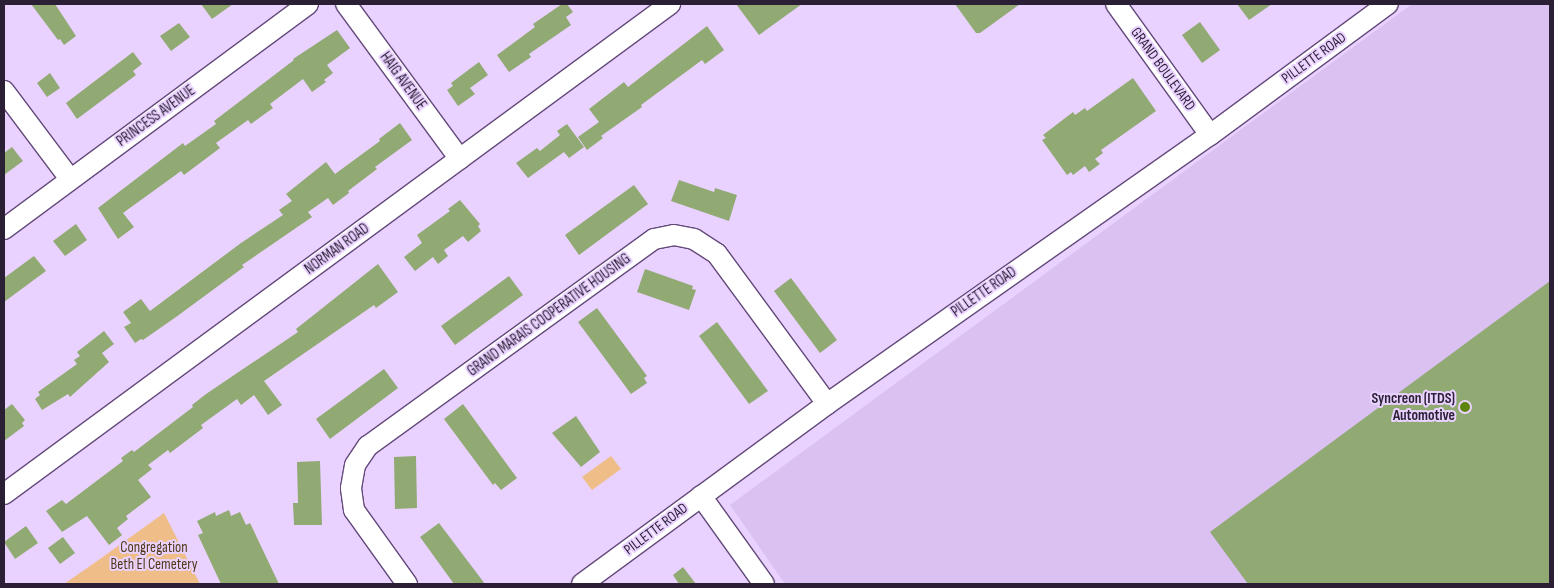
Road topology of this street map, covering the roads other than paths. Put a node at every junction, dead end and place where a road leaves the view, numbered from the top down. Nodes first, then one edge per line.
1 (308, 4) edge
2 (346, 4) edge
3 (670, 4) edge
4 (1116, 4) edge
5 (1388, 4) edge
6 (4, 91) edge
7 (1210, 135) junction
8 (460, 158) junction
9 (70, 179) junction
10 (4, 229) edge
11 (827, 404) junction
12 (4, 494) edge
13 (701, 496) junction
14 (407, 584) edge
15 (582, 584) edge
16 (764, 584) edge

1 - 9 street, PRINCESS AVENUE
2 - 8 street, HAIG AVENUE
3 - 8 street, NORMAN ROAD
4 - 7 street, GRAND BOULEVARD
5 - 7 street, PILLETTE ROAD
6 - 9 street
7 - 11 street, PILLETTE ROAD
8 - 12 street, NORMAN ROAD
9 - 10 street, PRINCESS AVENUE
11 - 13 street, PILLETTE ROAD
11 - 14 street, GRAND MARAIS COOPERATIVE HOUSING
13 - 15 street, PILLETTE ROAD
13 - 16 street

